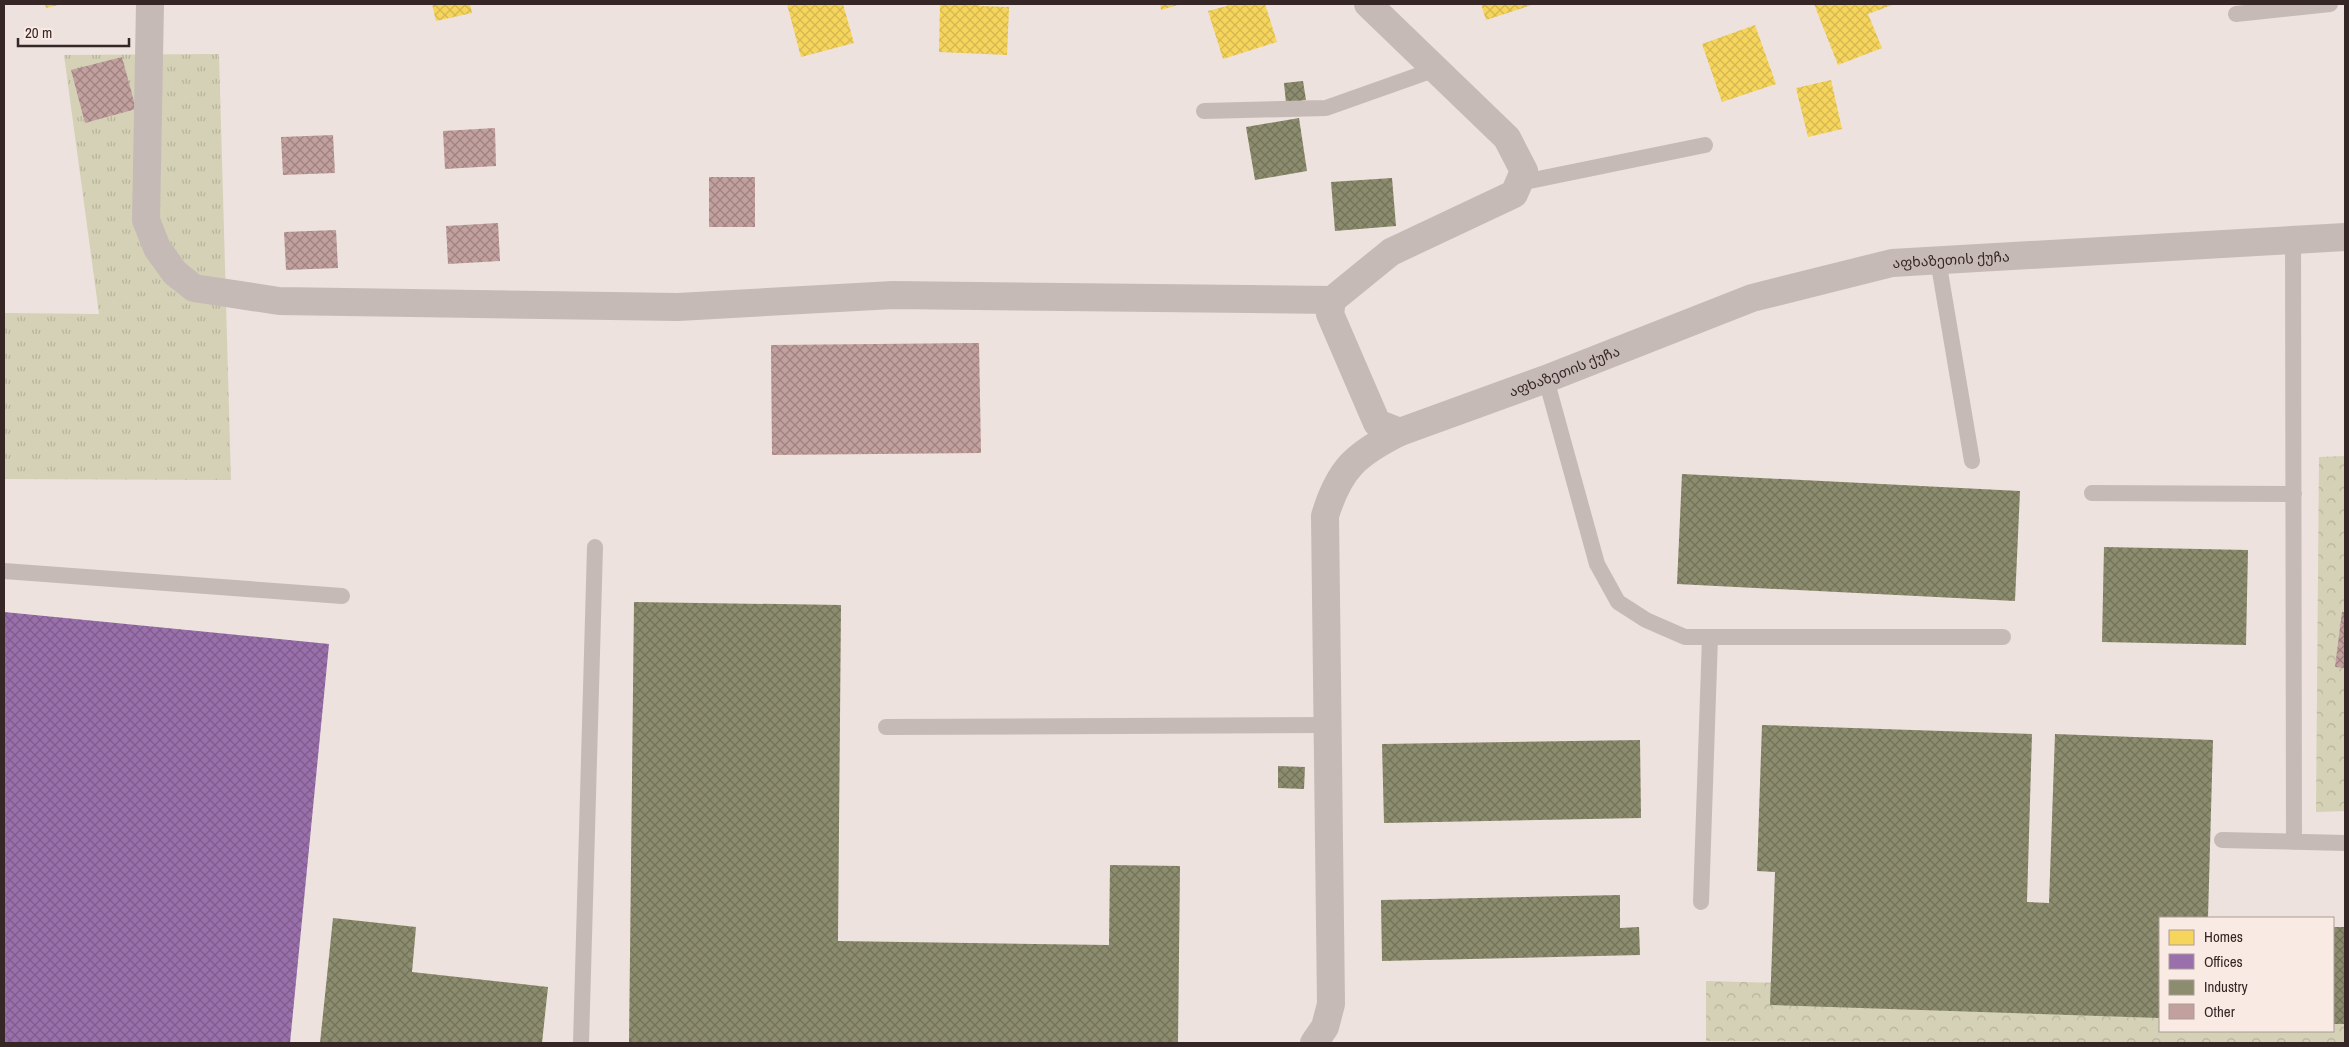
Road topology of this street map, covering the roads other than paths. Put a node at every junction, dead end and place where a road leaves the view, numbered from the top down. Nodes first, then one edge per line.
1 (150, 4) edge
2 (1368, 4) edge
3 (2330, 4) edge
4 (2236, 14) dead end
5 (1436, 69) junction
6 (1204, 111) dead end
7 (1705, 145) dead end
8 (1519, 182) junction
9 (2345, 237) edge
10 (2293, 239) junction
11 (1938, 260) junction
12 (1332, 300) junction
13 (1546, 380) junction
14 (1400, 432) junction
15 (1972, 461) dead end
16 (2092, 493) dead end
17 (2294, 494) junction
18 (595, 547) dead end
19 (4, 571) edge
20 (342, 596) dead end
21 (1710, 637) junction
22 (2003, 637) dead end
23 (1328, 725) junction
24 (886, 727) dead end
25 (2222, 840) dead end
26 (2294, 842) junction
27 (2345, 843) edge
28 (1701, 902) dead end
29 (581, 1043) edge
30 (1314, 1043) edge

1 - 12 street
2 - 5 street
3 - 4 lane
5 - 6 lane
5 - 8 street
7 - 8 lane
8 - 12 street
9 - 10 street, აფხაზეთის ქუჩა
10 - 11 street, აფხაზეთის ქუჩა
10 - 17 lane
11 - 13 street, აფხაზეთის ქუჩა
11 - 15 lane
12 - 14 street
13 - 14 street, აფხაზეთის ქუჩა
13 - 21 lane
14 - 23 street, აფხაზეთის ქუჩა
16 - 17 lane
17 - 26 lane
18 - 29 lane
19 - 20 lane
21 - 22 lane
21 - 28 lane
23 - 24 lane
23 - 30 street, აფხაზეთის ქუჩა
25 - 26 lane
26 - 27 lane

